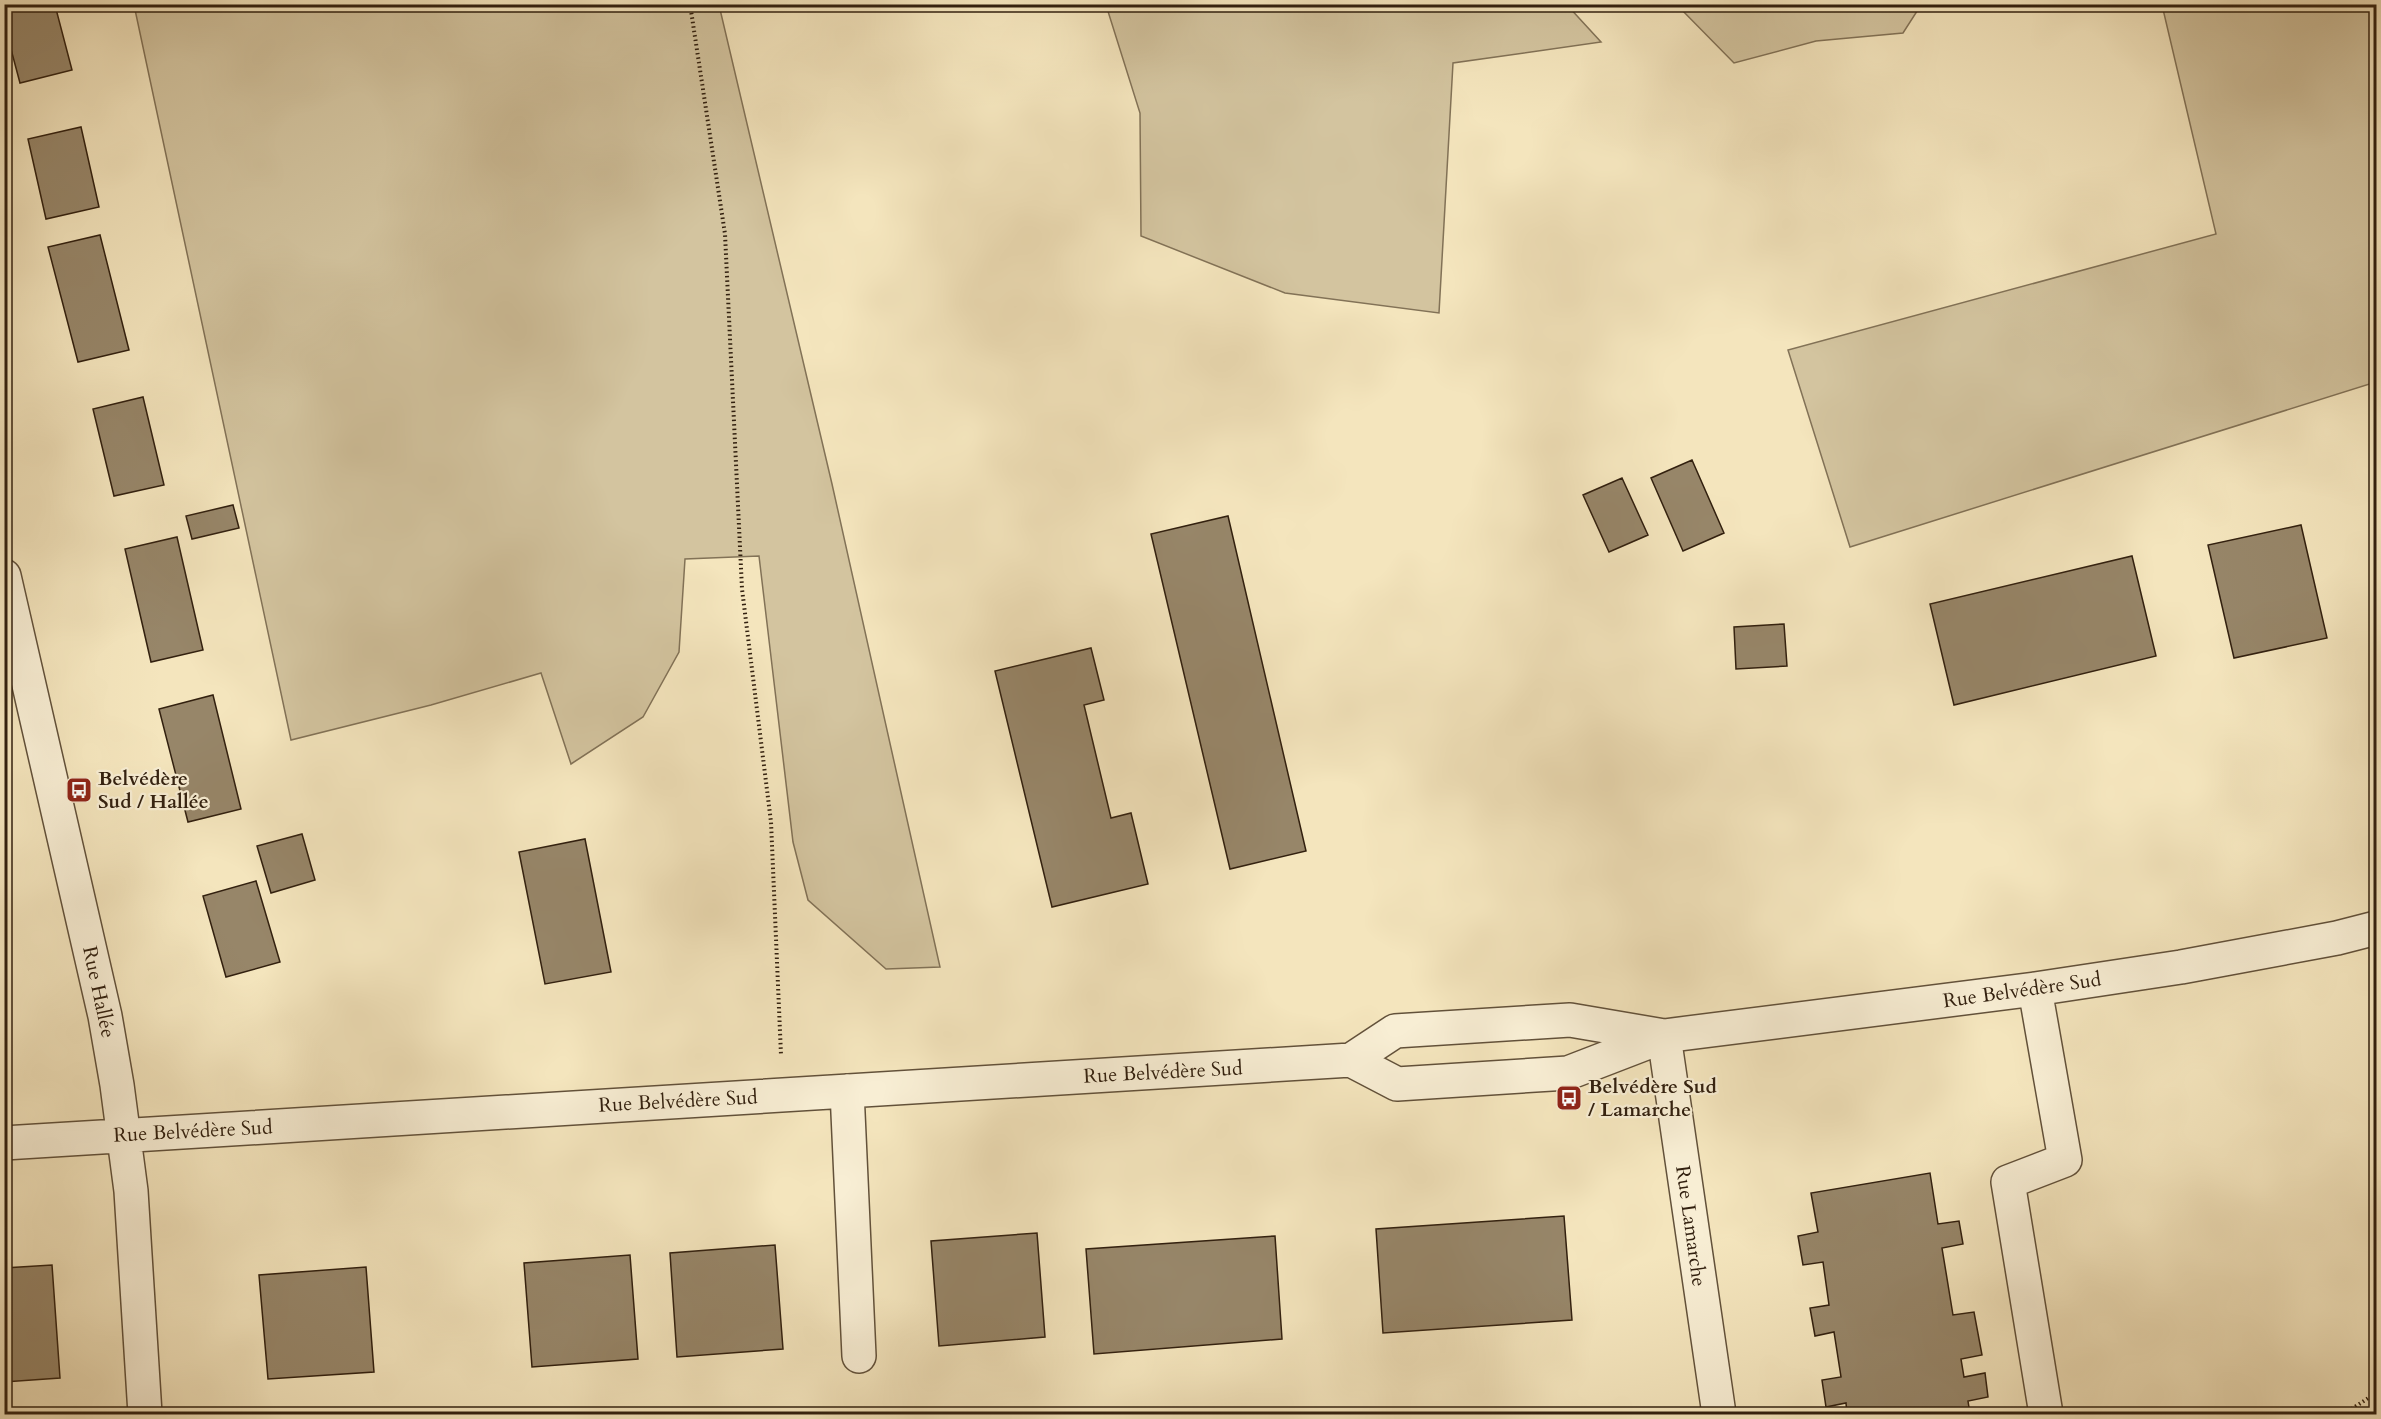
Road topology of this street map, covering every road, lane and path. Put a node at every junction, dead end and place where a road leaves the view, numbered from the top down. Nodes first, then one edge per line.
1 (690, 4) edge
2 (6, 586) edge
3 (2376, 928) edge
4 (2035, 989) junction
5 (1664, 1036) junction
6 (1352, 1060) junction
7 (847, 1090) junction
8 (783, 1095) junction
9 (125, 1135) junction
10 (4, 1143) edge
11 (859, 1356) dead end
12 (2376, 1393) edge
13 (145, 1414) edge
14 (1719, 1414) edge
15 (2046, 1414) edge
16 (2344, 1414) edge

1 - 8 path
2 - 9 street, Rue Hallée
3 - 4 street, Rue Belvédère Sud
4 - 5 street, Rue Belvédère Sud
4 - 15 street
5 - 6 street, Rue Belvédère Sud
5 - 6 street, Rue Belvédère Sud
5 - 14 street, Rue Lamarche
6 - 7 street, Rue Belvédère Sud
7 - 8 street, Rue Belvédère Sud
7 - 11 street
8 - 9 street, Rue Belvédère Sud
9 - 10 street, Rue Belvédère Sud
9 - 13 street, Rue Hallée
12 - 16 path

